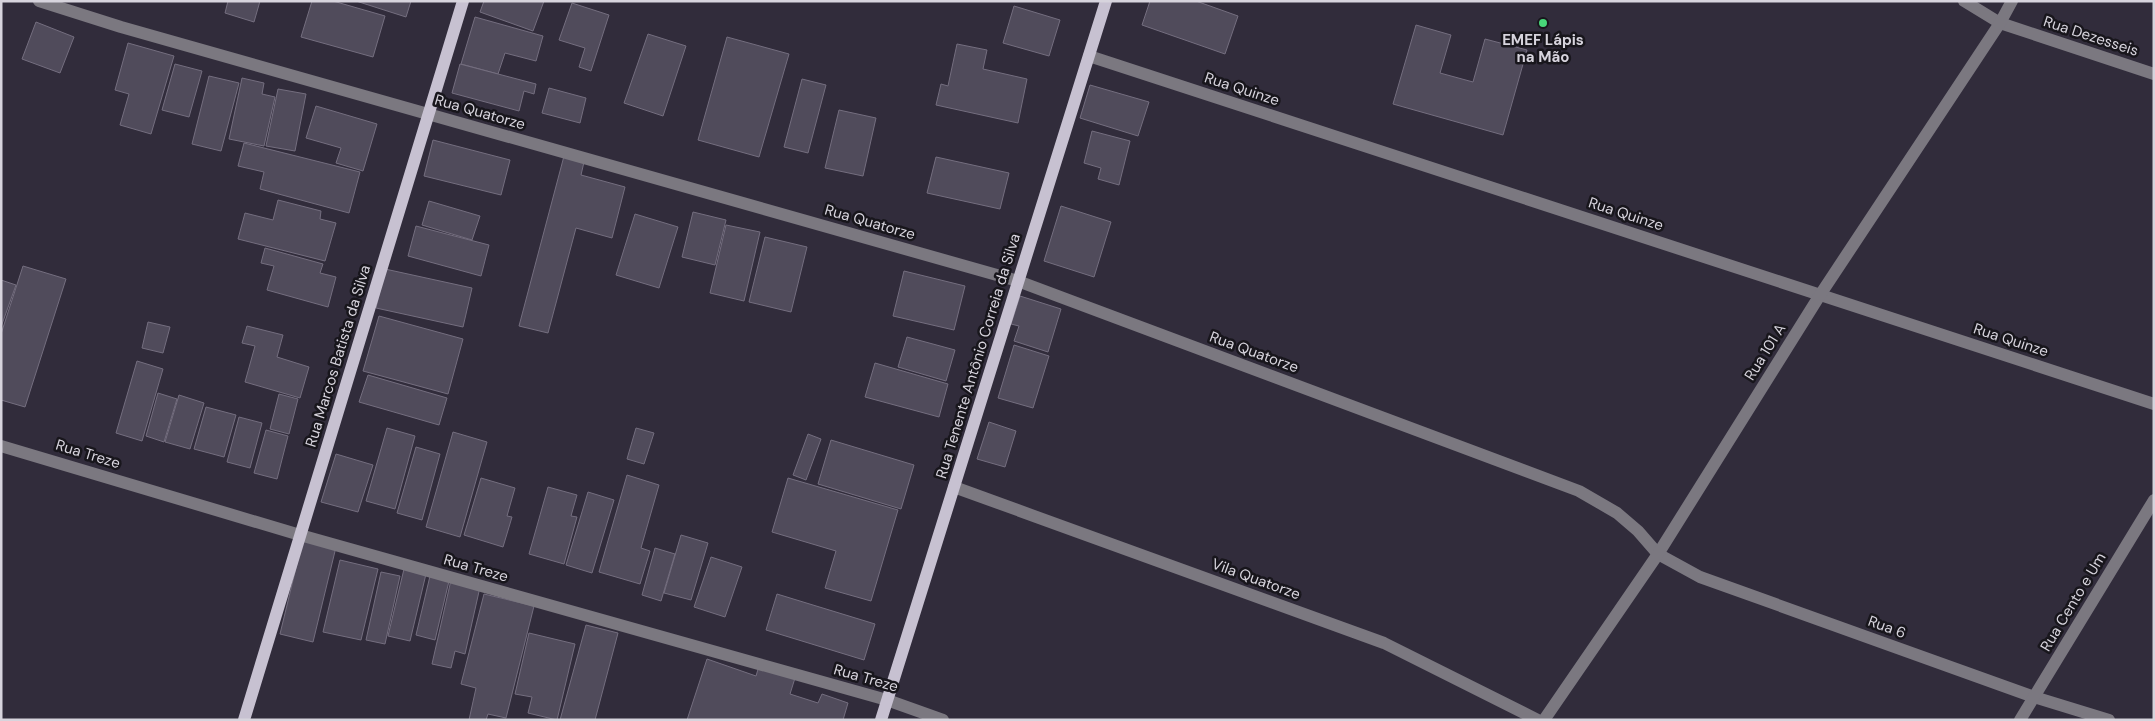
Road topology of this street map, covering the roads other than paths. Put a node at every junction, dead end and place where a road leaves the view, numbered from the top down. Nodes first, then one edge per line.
1 (39, 1) edge
2 (463, 1) edge
3 (1106, 1) edge
4 (1964, 1) edge
5 (2012, 1) edge
6 (2000, 24) junction
7 (1089, 56) junction
8 (2154, 74) edge
9 (428, 115) junction
10 (1018, 281) junction
11 (1820, 294) junction
12 (2154, 404) edge
13 (1, 446) edge
14 (954, 487) junction
15 (2154, 500) edge
16 (300, 535) junction
17 (1658, 554) junction
18 (2034, 697) junction
19 (887, 700) junction
20 (244, 720) edge
21 (881, 720) edge
22 (943, 720) edge
23 (1538, 720) edge
24 (1544, 720) edge
25 (2020, 720) edge
26 (2109, 720) edge

1 - 9 street, Rua Quatorze
2 - 9 main road, Rua Marcos Batista da Silva
3 - 7 main road, Rua Tenente Antônio Correia da Silva
4 - 6 street, Rua Dezesseis
5 - 6 street, Rua 101 A
6 - 8 street, Rua Dezesseis
6 - 11 street, Rua 101 A
7 - 10 main road, Rua Tenente Antônio Correia da Silva
7 - 11 street, Rua Quinze
9 - 10 street, Rua Quatorze
9 - 16 main road, Rua Marcos Batista da Silva
10 - 14 main road, Rua Tenente Antônio Correia da Silva
10 - 17 street, Rua Quatorze
11 - 12 street, Rua Quinze
11 - 17 street, Rua 101 A
13 - 16 street, Rua Treze
14 - 19 main road, Rua Tenente Antônio Correia da Silva
14 - 23 street, Vila Quatorze
15 - 18 street, Rua Cento e Um
16 - 19 street, Rua Treze
16 - 20 main road, Rua Marcos Batista da Silva
17 - 18 street, Rua 6
17 - 24 street, Rua 101 A
18 - 25 street, Rua Cento e Um
18 - 26 street, Rua 6
19 - 21 main road, Rua Tenente Antônio Correia da Silva
19 - 22 street, Rua Treze

